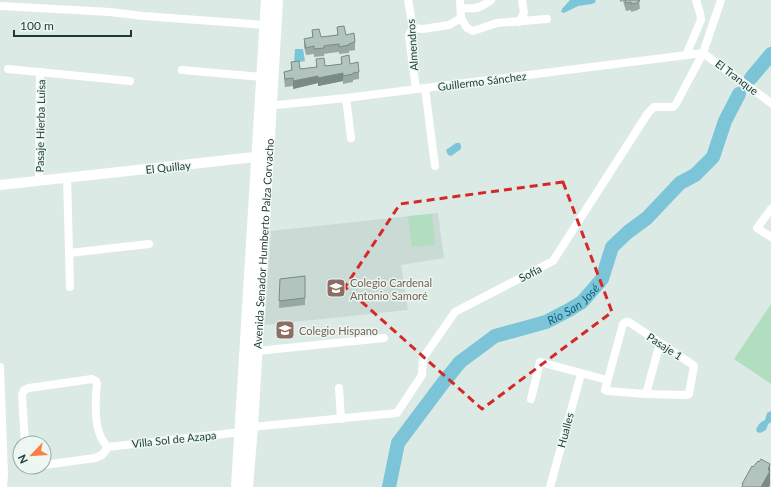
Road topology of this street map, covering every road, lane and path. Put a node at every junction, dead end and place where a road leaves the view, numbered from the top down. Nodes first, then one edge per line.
1 (267, 0) edge
2 (277, 0) edge
3 (408, 0) edge
4 (491, 0) edge
5 (522, 0) edge
6 (696, 0) edge
7 (721, 0) edge
8 (11, 3) edge
9 (460, 4) edge
10 (0, 6) edge
11 (461, 18) junction
12 (547, 19) dead end
13 (519, 22) junction
14 (265, 25) junction
15 (413, 28) junction
16 (703, 52) junction
17 (686, 55) junction
18 (8, 69) dead end
19 (182, 70) dead end
20 (40, 72) junction
21 (262, 77) junction
22 (130, 81) dead end
23 (426, 88) junction
24 (416, 89) junction
25 (346, 98) junction
26 (771, 103) edge
27 (266, 106) junction
28 (351, 138) dead end
29 (263, 156) junction
30 (435, 166) dead end
31 (67, 178) junction
32 (39, 181) junction
33 (0, 185) edge
34 (771, 209) edge
35 (771, 238) edge
36 (149, 244) dead end
37 (69, 253) junction
38 (70, 287) dead end
39 (384, 338) dead end
40 (660, 343) junction
41 (257, 351) junction
42 (0, 367) edge
43 (581, 374) junction
44 (607, 380) junction
45 (339, 388) dead end
46 (646, 394) junction
47 (531, 399) dead end
48 (341, 419) junction
49 (252, 428) junction
50 (241, 432) junction
51 (1, 435) edge
52 (24, 435) edge
53 (108, 447) junction
54 (52, 465) edge
55 (3, 487) edge
56 (237, 487) edge
57 (247, 487) edge
58 (550, 487) edge

1 - 14 main road, Avenida Senador Humberto Palza Corvacho
2 - 27 main road, Avenida Senador Humberto Palza Corvacho
3 - 15 street, Almendros
4 - 9 street
5 - 13 street
6 - 17 street
7 - 16 street, Sofía
8 - 10 street
8 - 14 street
9 - 11 street
11 - 13 street
11 - 15 street
12 - 13 street
14 - 21 main road, Avenida Senador Humberto Palza Corvacho
15 - 24 street, Almendros
16 - 17 street, Guillermo Sánchez
16 - 26 street, El Tranque
16 - 48 street, Sofía
17 - 23 street, Guillermo Sánchez
18 - 20 street, Pasaje Hierba Luisa
19 - 21 street
20 - 22 street, Pasaje Hierba Luisa
20 - 32 street, Pasaje Hierba Luisa
21 - 27 main road, Avenida Senador Humberto Palza Corvacho
23 - 24 street, Guillermo Sánchez
23 - 30 street
24 - 25 street, Guillermo Sánchez
25 - 27 street, Guillermo Sánchez
25 - 28 street
27 - 29 main road, Avenida Senador Humberto Palza Corvacho
29 - 31 street, El Quillay
29 - 41 main road, Avenida Senador Humberto Palza Corvacho
29 - 50 main road, Avenida Senador Humberto Palza Corvacho
31 - 32 street, El Quillay
31 - 37 street
32 - 33 street, El Quillay
34 - 35 street
36 - 37 street
37 - 38 street
39 - 41 street
40 - 44 street, Pasaje 1
40 - 46 street
40 - 46 street, Pasaje 1
41 - 49 main road, Avenida Senador Humberto Palza Corvacho
42 - 51 street
43 - 44 street
43 - 47 street
43 - 58 street, Hualles
44 - 46 street, Pasaje 1
45 - 48 street
48 - 49 street, Sofía
49 - 57 main road, Avenida Senador Humberto Palza Corvacho
50 - 53 street, Villa Sol de Azapa
50 - 56 main road, Avenida Senador Humberto Palza Corvacho
51 - 55 street
52 - 53 street
53 - 54 street

